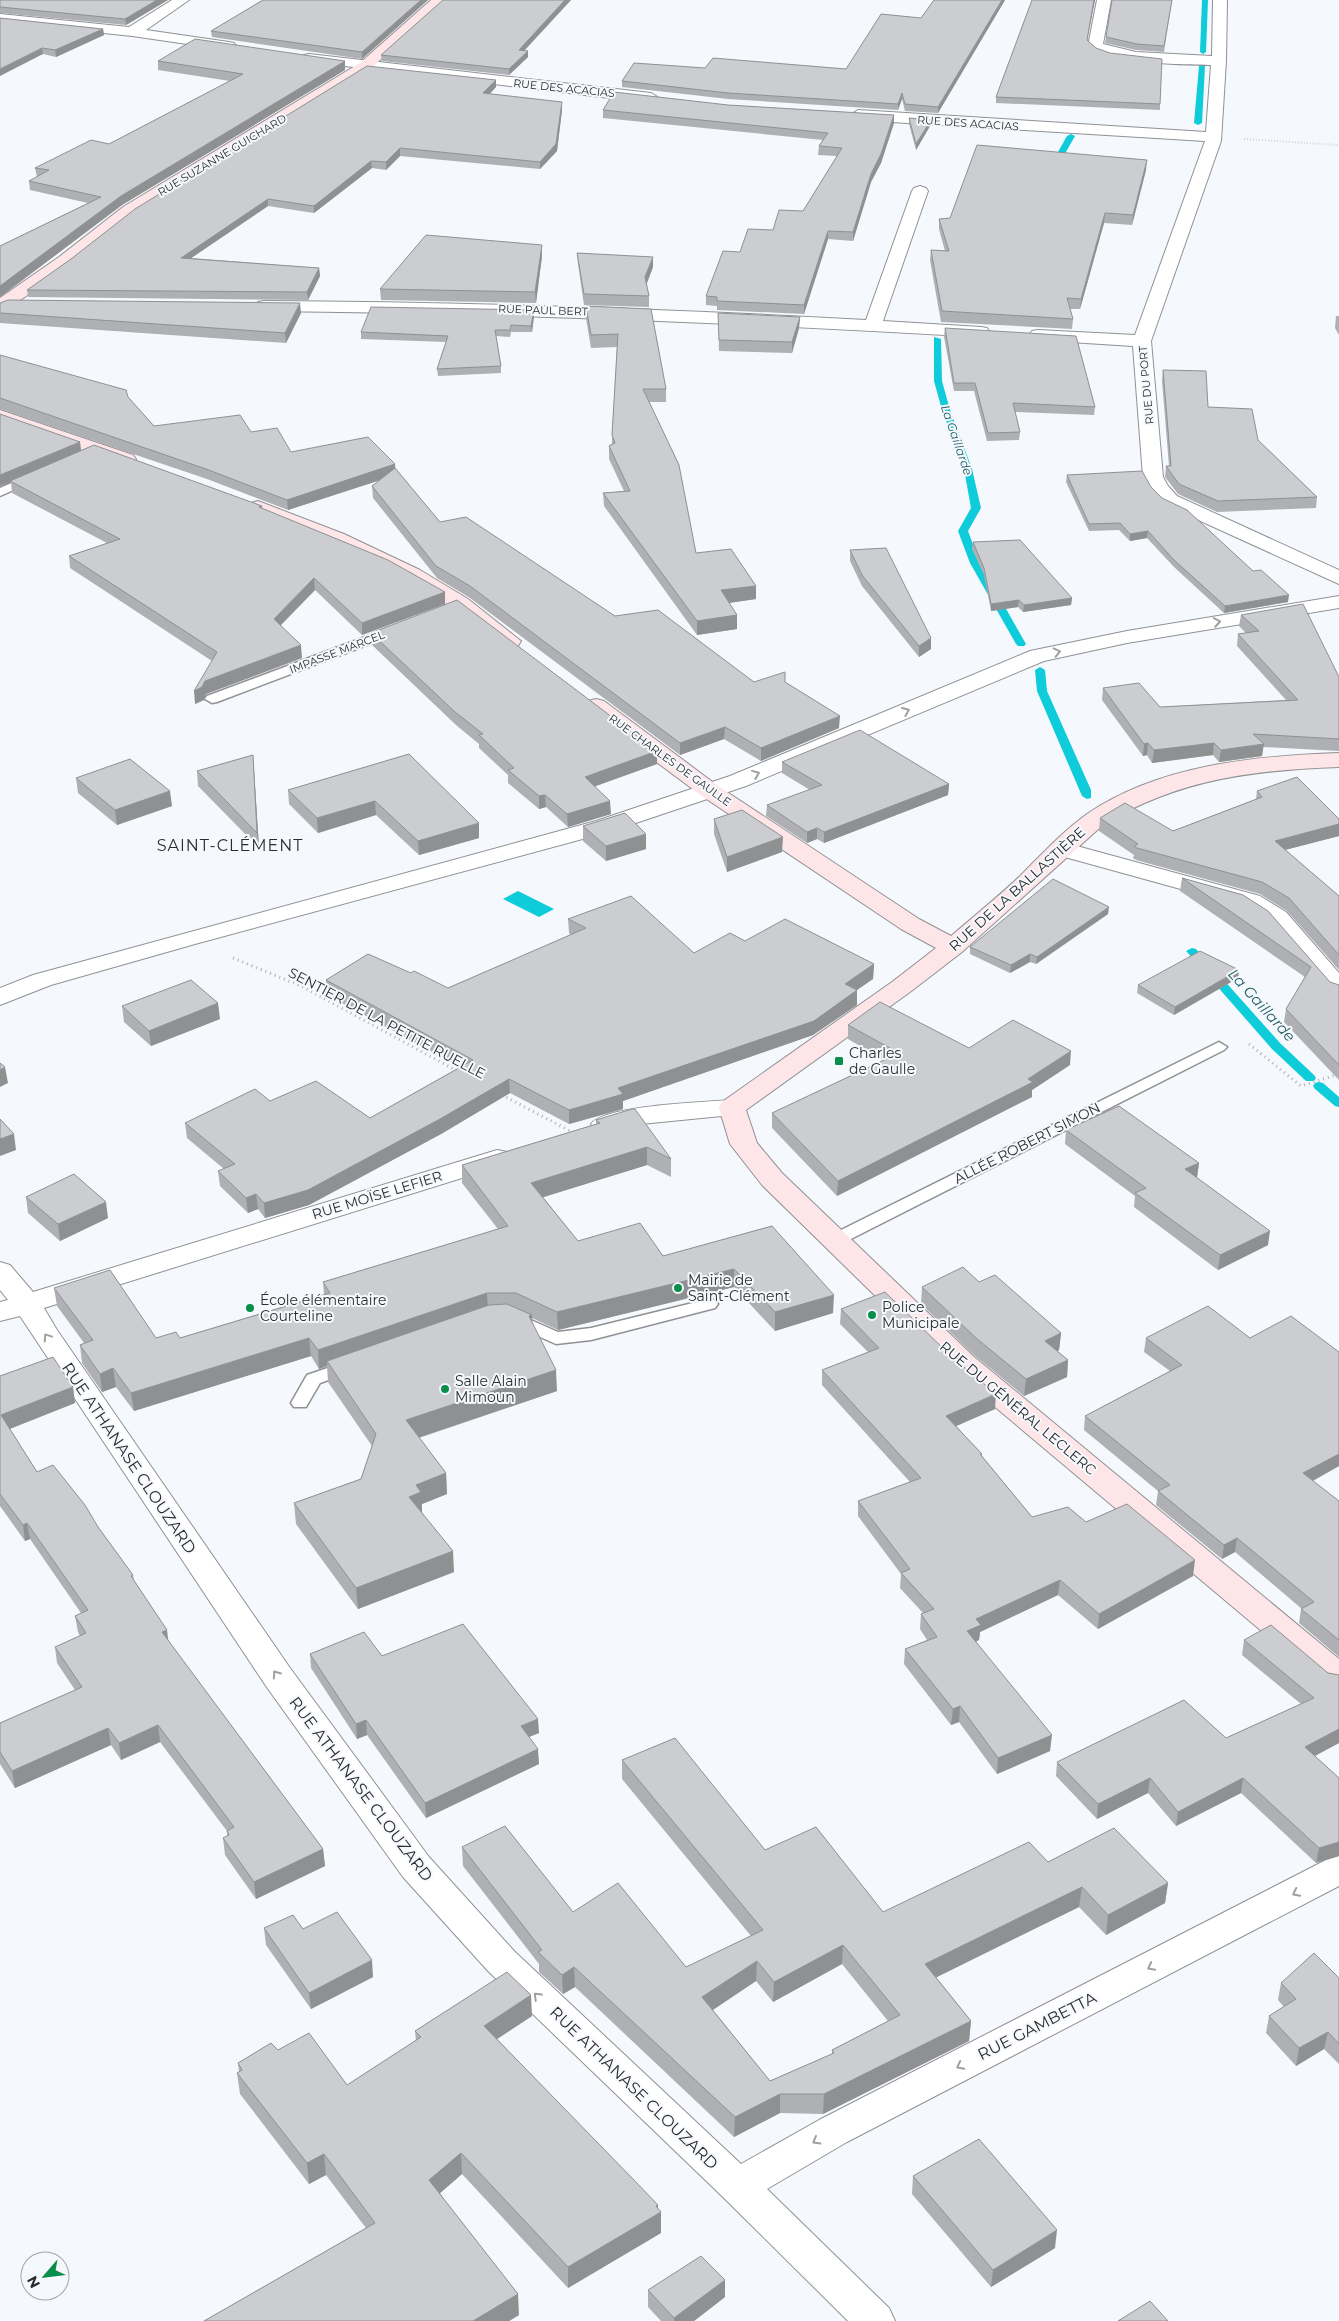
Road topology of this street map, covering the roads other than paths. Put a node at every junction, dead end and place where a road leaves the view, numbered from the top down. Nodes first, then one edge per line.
1 (182, 0) edge
2 (440, 0) edge
3 (1104, 0) edge
4 (1220, 0) edge
5 (0, 18) edge
6 (132, 32) junction
7 (239, 48) edge
8 (297, 56) edge
9 (1219, 61) junction
10 (365, 66) junction
11 (669, 100) edge
12 (846, 114) edge
13 (1213, 137) junction
14 (920, 191) dead end
15 (34, 304) edge
16 (2, 305) edge
17 (249, 305) edge
18 (874, 325) junction
19 (1003, 333) edge
20 (1022, 334) edge
21 (1142, 341) junction
22 (0, 416) edge
23 (144, 466) edge
24 (38, 476) edge
25 (0, 492) edge
26 (235, 499) edge
27 (1339, 578) edge
28 (1339, 602) edge
29 (407, 625) edge
30 (528, 655) edge
31 (583, 696) edge
32 (212, 699) dead end
33 (1339, 760) edge
34 (710, 791) junction
35 (1062, 849) junction
36 (953, 947) junction
37 (1339, 989) edge
38 (0, 996) edge
39 (1219, 1047) road end
40 (732, 1108) junction
41 (574, 1134) edge
42 (519, 1151) edge
43 (835, 1240) junction
44 (0, 1271) edge
45 (709, 1304) dead end
46 (13, 1308) edge
47 (503, 1317) edge
48 (368, 1360) edge
49 (300, 1403) dead end
50 (1339, 1677) edge
51 (1339, 1870) edge
52 (738, 2186) junction
53 (875, 2321) edge

1 - 6 street
2 - 10 street, RUE SUZANNE GUICHARD
3 - 9 street
4 - 9 street, RUE DU PORT
5 - 6 street
6 - 7 street
8 - 10 street, RUE DES ACACIAS
9 - 13 street, RUE DU PORT
10 - 11 street, RUE DES ACACIAS
10 - 16 street, RUE SUZANNE GUICHARD
12 - 13 street, RUE DES ACACIAS
13 - 21 street, RUE DU PORT
14 - 18 street
15 - 16 street
17 - 18 street, RUE PAUL BERT
18 - 19 street, RUE PAUL BERT
20 - 21 street
21 - 27 street, RUE DU PORT
22 - 23 street
24 - 25 lane
26 - 30 street
34 -> 28 street
29 - 32 lane, IMPASSE MARCEL
31 - 34 street, RUE CHARLES DE GAULLE
33 - 35 street, RUE DE LA BALLASTIÈRE
34 - 36 street, RUE CHARLES DE GAULLE
34 - 38 street
35 - 36 street, RUE DE LA BALLASTIÈRE
35 - 37 street
36 - 40 street, RUE DE LA BALLASTIÈRE
39 - 43 lane, ALLÉE ROBERT SIMON
40 - 41 street
40 - 43 street, RUE DU GÉNÉRAL LECLERC
42 - 46 street, RUE MOÏSE LEFIER
43 - 50 street, RUE DU GÉNÉRAL LECLERC
44 - 46 street, RUE ATHANASE CLOUZARD
45 - 47 lane
52 -> 46 street, RUE ATHANASE CLOUZARD
48 - 49 lane
51 -> 52 street, RUE GAMBETTA
52 - 53 street, RUE ATHANASE CLOUZARD

